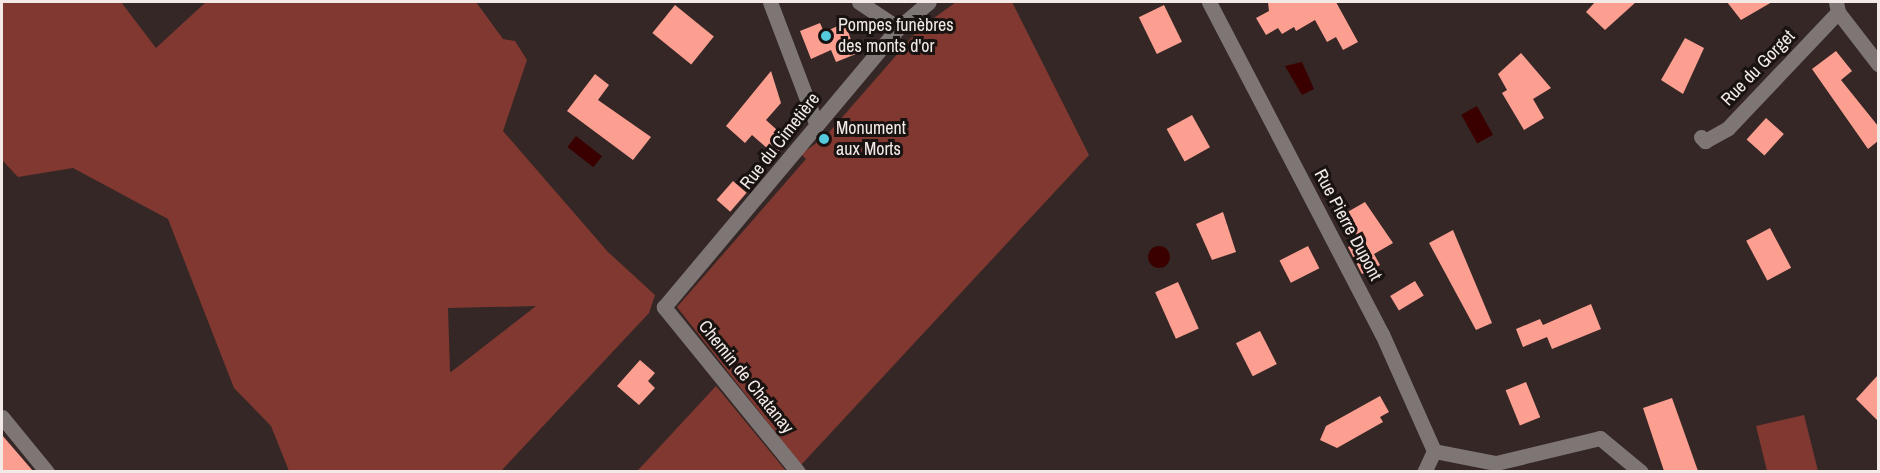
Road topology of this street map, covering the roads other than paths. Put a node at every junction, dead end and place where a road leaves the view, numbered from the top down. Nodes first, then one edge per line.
1 (770, 2) edge
2 (859, 2) edge
3 (929, 2) edge
4 (1209, 2) edge
5 (1837, 7) edge
6 (898, 28) junction
7 (1878, 64) edge
8 (816, 123) junction
9 (1701, 137) dead end
10 (664, 307) joint
11 (2, 417) edge
12 (1434, 451) junction
13 (47, 471) edge
14 (798, 471) edge
15 (1424, 471) edge
16 (1641, 471) edge

1 - 8 street
2 - 6 street
3 - 6 street, Rue du Cimetière
4 - 12 street, Rue Pierre Dupont
5 - 7 street
5 - 9 street, Rue du Gorget
6 - 8 street, Rue du Cimetière
8 - 10 street, Rue du Cimetière
10 - 14 street, Chemin de Chatanay
11 - 13 street
12 - 15 street
12 - 16 street

